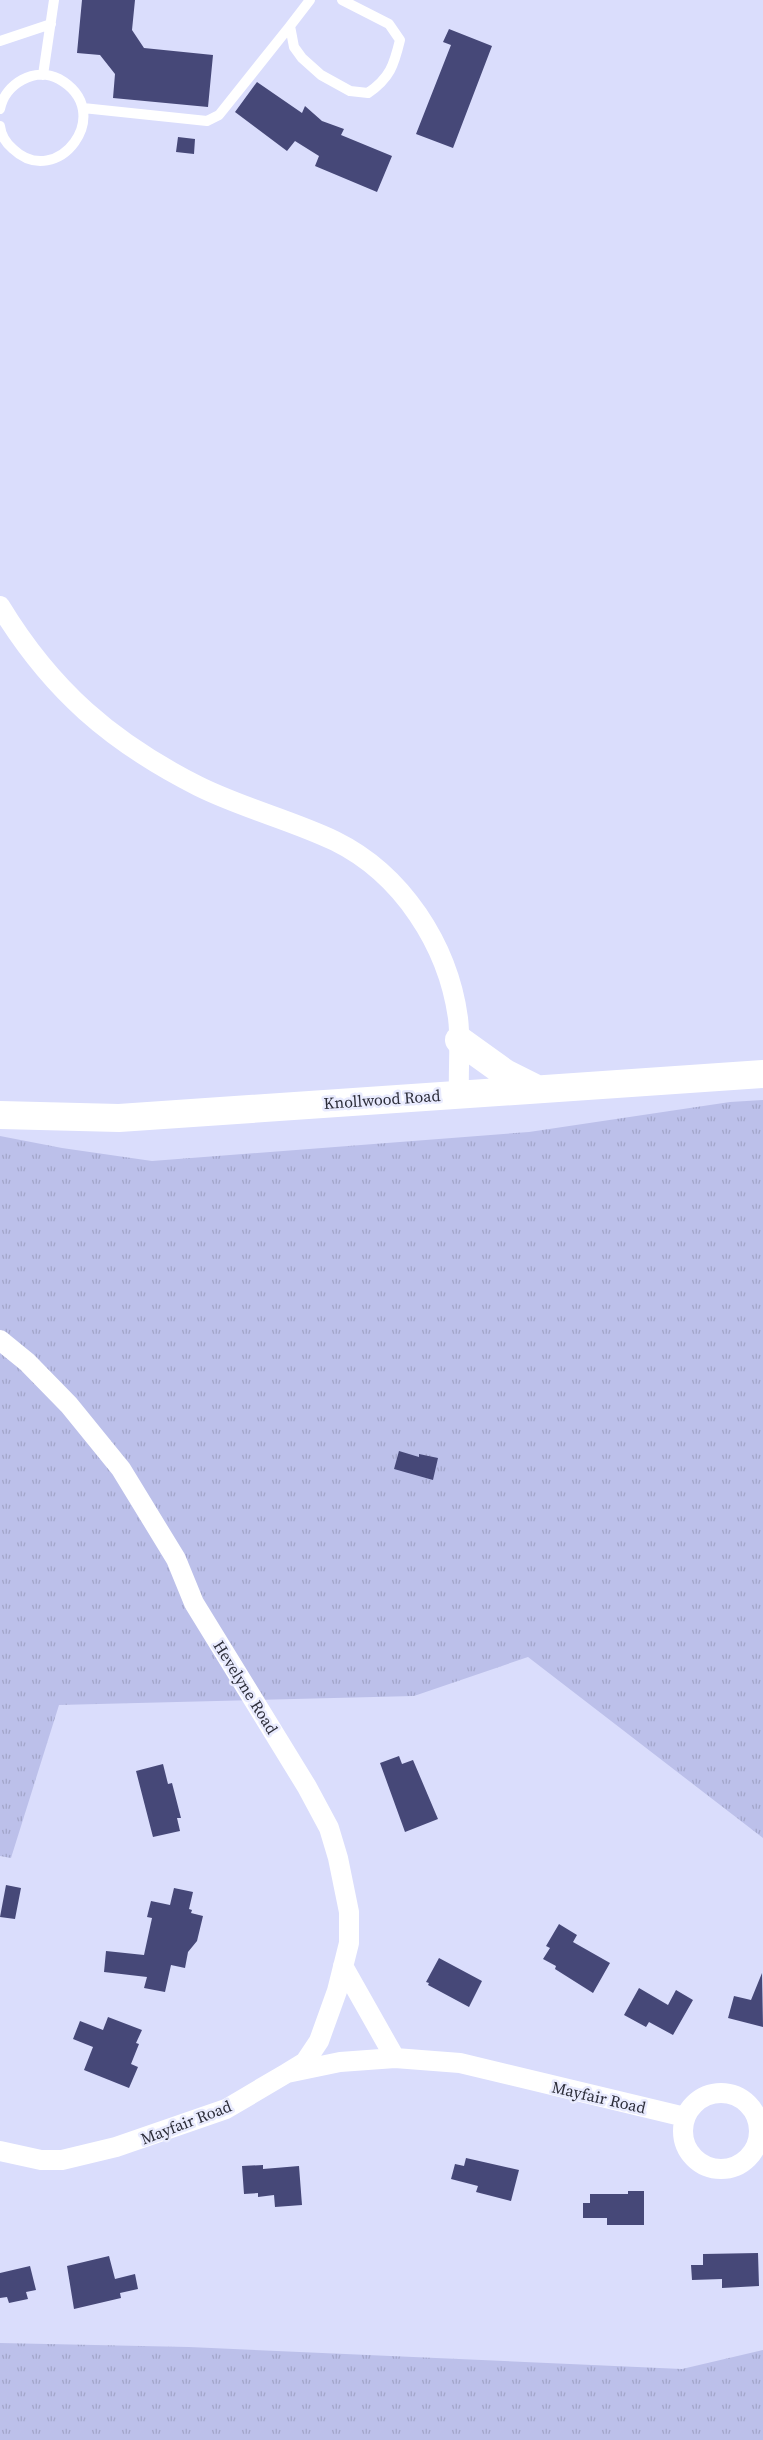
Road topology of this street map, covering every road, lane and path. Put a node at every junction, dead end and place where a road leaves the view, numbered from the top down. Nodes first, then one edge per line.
1 (54, 0) edge
2 (310, 0) edge
3 (342, 0) edge
4 (51, 24) junction
5 (290, 26) junction
6 (0, 41) edge
7 (43, 75) junction
8 (83, 108) junction
9 (0, 109) edge
10 (0, 126) edge
11 (0, 606) edge
12 (459, 1040) junction
13 (763, 1074) edge
14 (537, 1088) junction
15 (459, 1093) junction
16 (0, 1116) edge
17 (0, 1340) edge
18 (343, 1966) junction
19 (395, 2058) junction
20 (287, 2073) junction
21 (685, 2117) dead end
22 (0, 2151) edge

1 - 4 lane
2 - 5 lane
3 - 5 lane
4 - 6 lane
4 - 7 lane
5 - 8 lane
7 - 8 lane
7 - 9 lane
8 - 10 lane
11 - 12 street
12 - 14 main road
12 - 15 street
13 - 14 main road, Knollwood Road
14 - 15 main road, Knollwood Road
15 - 16 main road, Knollwood Road
17 - 18 street, Hevelyne Road
18 - 19 street
18 - 20 street, Hevelyne Road
19 - 20 street, Mayfair Road
19 - 21 street, Mayfair Road
20 - 22 street, Mayfair Road

